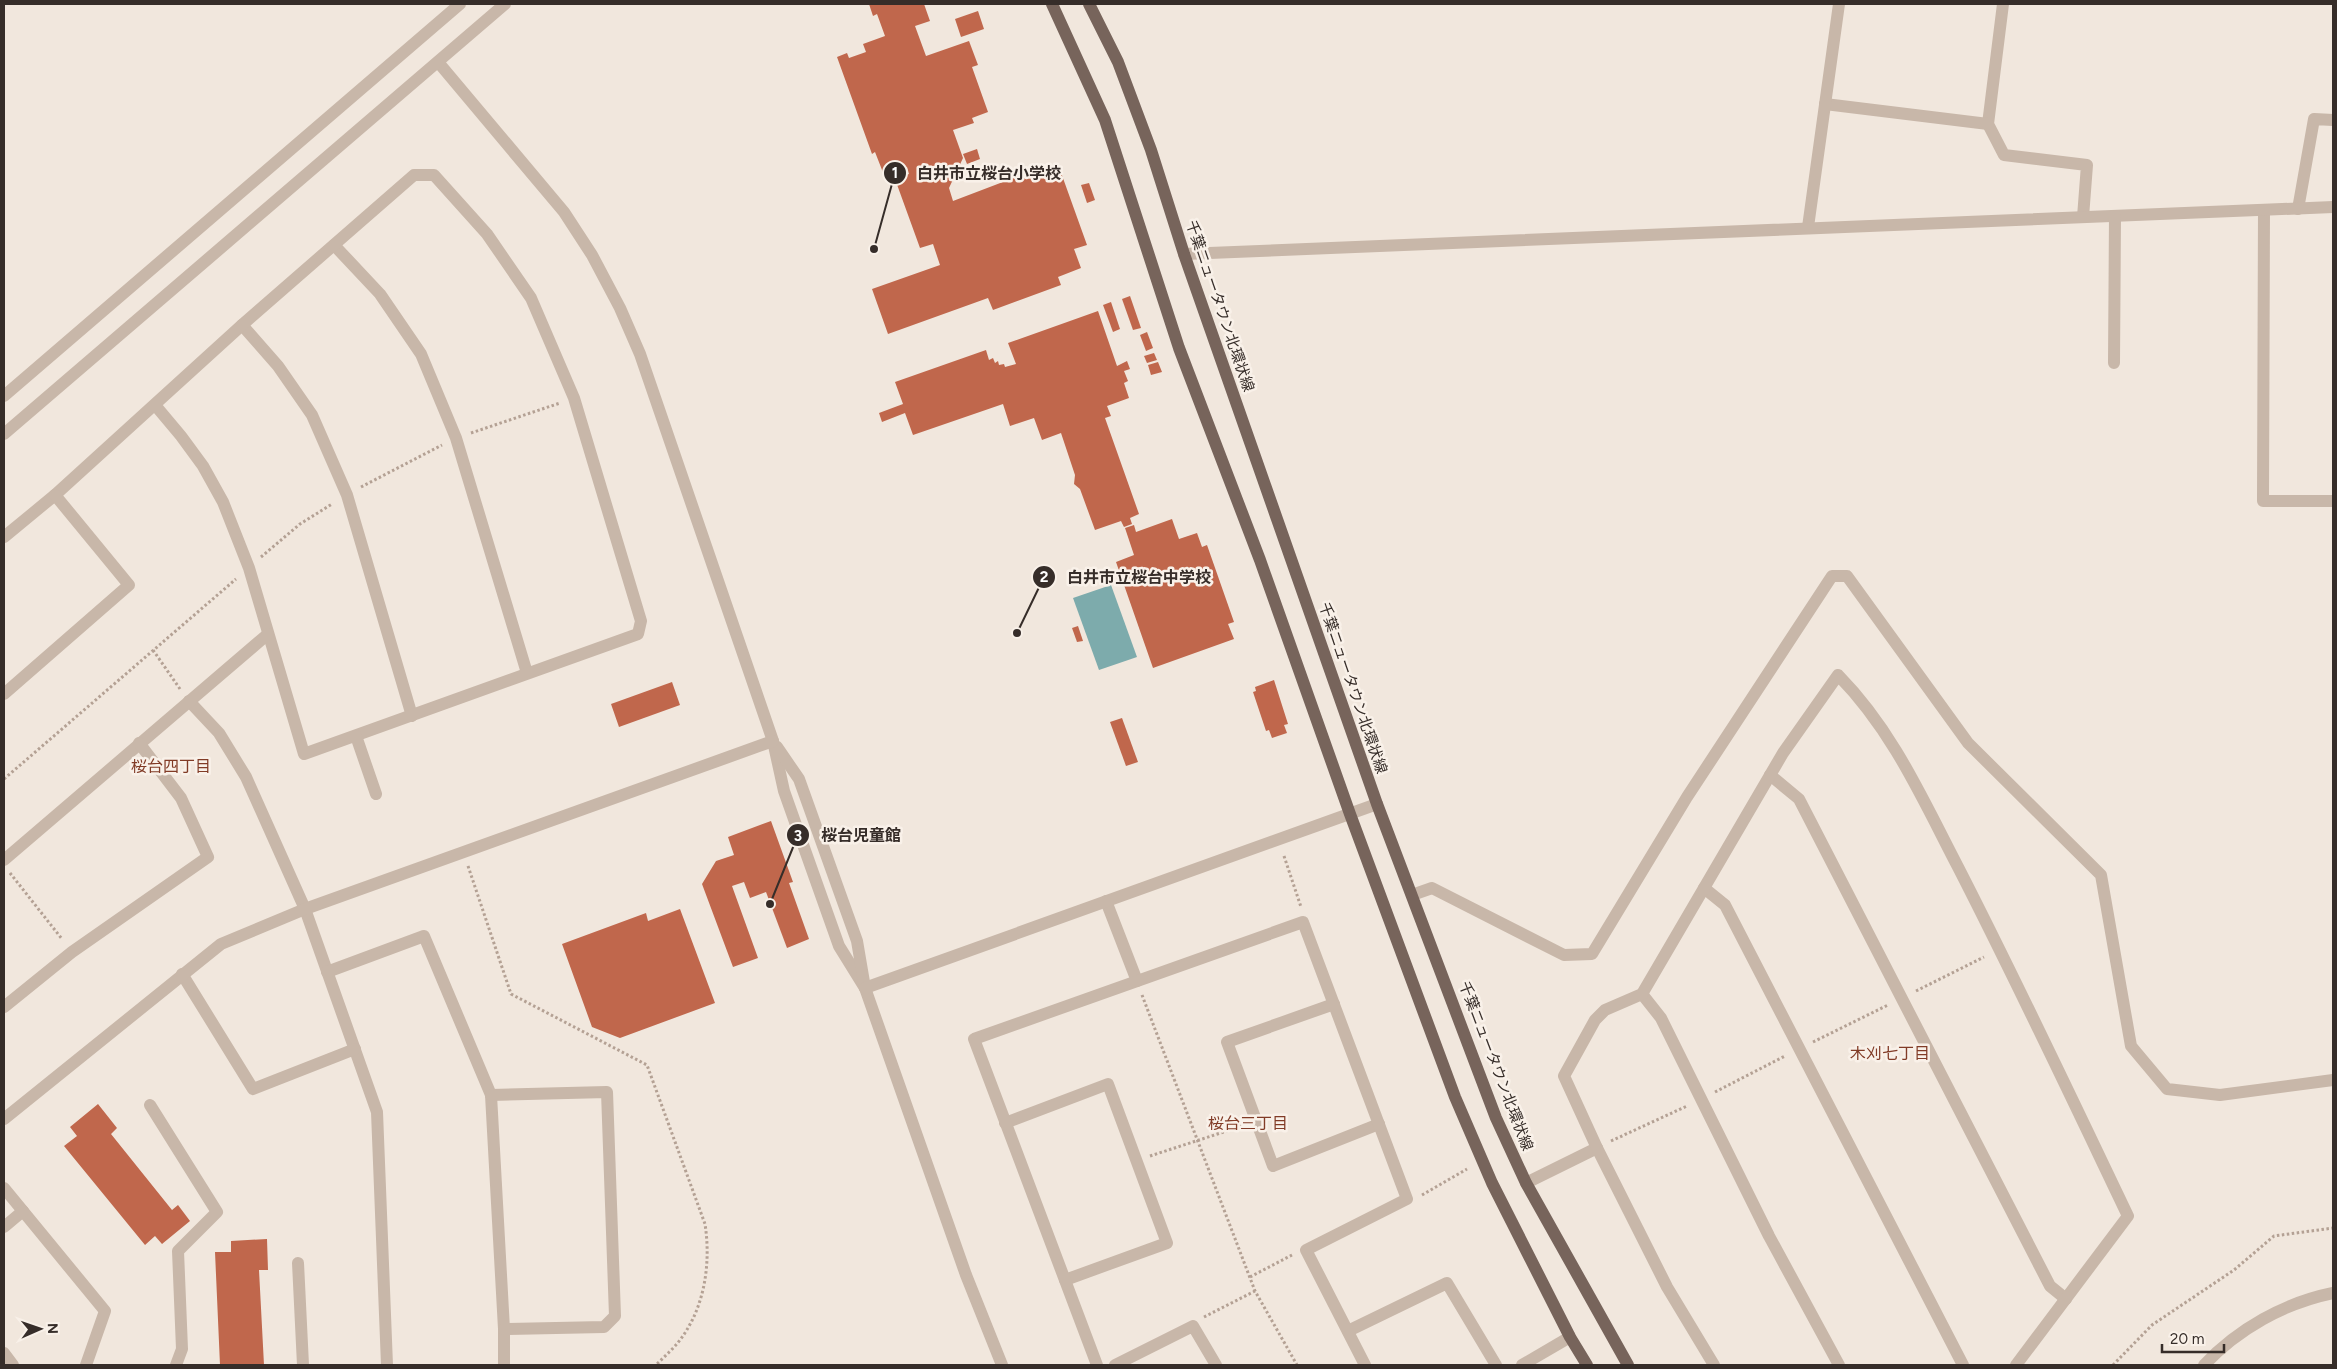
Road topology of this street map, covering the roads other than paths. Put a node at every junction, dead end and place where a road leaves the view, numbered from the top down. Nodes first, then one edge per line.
1 (460, 4) edge
2 (506, 4) edge
3 (1052, 4) edge
4 (1089, 4) edge
5 (1839, 4) edge
6 (2003, 4) edge
7 (438, 62) junction
8 (1825, 104) junction
9 (2333, 120) edge
10 (1988, 124) junction
11 (2333, 207) edge
12 (2298, 209) junction
13 (2264, 210) junction
14 (2115, 216) junction
15 (2083, 217) junction
16 (1808, 227) junction
17 (334, 244) junction
18 (1184, 254) junction
19 (242, 325) junction
20 (2114, 363) dead end
21 (4, 396) edge
22 (155, 405) junction
23 (4, 434) edge
24 (55, 495) junction
25 (2333, 501) edge
26 (4, 537) edge
27 (268, 634) junction
28 (527, 673) junction
29 (4, 694) edge
30 (189, 701) junction
31 (412, 716) junction
32 (356, 736) junction
33 (773, 741) junction
34 (139, 742) junction
35 (1770, 775) junction
36 (376, 794) dead end
37 (1377, 804) junction
38 (1350, 814) junction
39 (7, 866) edge
40 (1704, 888) junction
41 (1412, 895) junction
42 (1106, 901) junction
43 (305, 909) junction
44 (327, 972) junction
45 (182, 974) junction
46 (1137, 981) junction
47 (865, 988) junction
48 (1642, 994) junction
49 (1334, 1004) junction
50 (4, 1007) edge
51 (355, 1048) junction
52 (2333, 1080) edge
53 (491, 1094) junction
54 (150, 1105) dead end
55 (4, 1119) edge
56 (1004, 1122) junction
57 (1379, 1124) junction
58 (1597, 1148) junction
59 (1526, 1183) junction
60 (4, 1188) edge
61 (23, 1211) junction
62 (4, 1227) edge
63 (298, 1263) dead end
64 (1065, 1280) junction
65 (2333, 1292) edge
66 (2066, 1299) junction
67 (504, 1329) junction
68 (1348, 1331) junction
69 (1570, 1337) junction
70 (4, 1353) edge
71 (13, 1365) edge
72 (86, 1365) edge
73 (176, 1365) edge
74 (303, 1365) edge
75 (386, 1365) edge
76 (504, 1365) edge
77 (1002, 1365) edge
78 (1097, 1365) edge
79 (1116, 1365) edge
80 (1216, 1365) edge
81 (1365, 1365) edge
82 (1496, 1365) edge
83 (1522, 1365) edge
84 (1587, 1365) edge
85 (1628, 1365) edge
86 (1714, 1365) edge
87 (1839, 1365) edge
88 (1963, 1365) edge
89 (2016, 1365) edge
90 (2204, 1365) edge

1 - 21 street
2 - 7 street
3 - 38 main road
4 - 18 main road, 千葉ニュータウン北環状線
5 - 8 street
6 - 10 street
7 - 23 street
7 - 33 street
8 - 10 street
8 - 16 street
9 - 12 street
10 - 15 street
11 - 12 street
12 - 13 street
13 - 14 street
13 - 25 street
14 - 15 street
14 - 20 street
15 - 16 street
16 - 18 street
17 - 19 street
17 - 28 street
17 - 28 street
18 - 37 main road, 千葉ニュータウン北環状線
19 - 22 street
19 - 31 street
22 - 24 street
22 - 27 street
24 - 26 street
24 - 29 street
27 - 30 street
27 - 32 street
28 - 31 street
30 - 34 street
30 - 43 street
31 - 32 street
32 - 36 street
33 - 43 street
33 - 47 street
33 - 47 street
34 - 39 street
34 - 50 street
35 - 40 street
35 - 66 street
35 - 66 street
37 - 38 street
37 - 41 main road, 千葉ニュータウン北環状線
38 - 42 street
38 - 69 main road
40 - 48 street
40 - 88 street
41 - 52 street
41 - 59 main road, 千葉ニュータウン北環状線
42 - 46 street
42 - 47 street
43 - 44 street
43 - 45 street
44 - 51 street
44 - 53 street
45 - 51 street
45 - 55 street
46 - 49 street
46 - 56 street
47 - 77 street
48 - 58 street
48 - 87 street
49 - 57 street
49 - 57 street
51 - 75 street
53 - 67 street
53 - 67 street
54 - 73 street
56 - 64 street
56 - 64 street
57 - 68 street
58 - 59 street
58 - 86 street
59 - 85 main road, 千葉ニュータウン北環状線
60 - 61 street
61 - 62 street
61 - 72 street
63 - 74 street
64 - 78 street
65 - 90 street
66 - 89 street
67 - 76 street
68 - 81 street
68 - 82 street
69 - 83 street
69 - 84 main road
70 - 71 street
79 - 80 street

